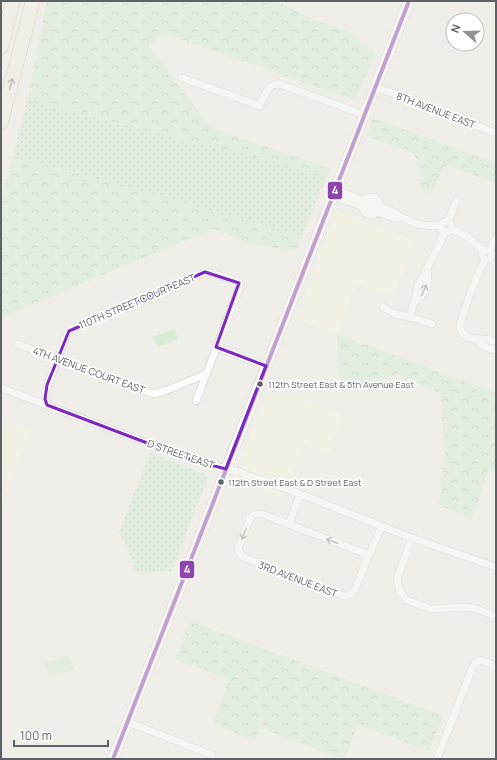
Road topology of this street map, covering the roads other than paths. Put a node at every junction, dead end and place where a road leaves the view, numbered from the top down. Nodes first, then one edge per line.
1 (13, 1) edge
2 (33, 1) edge
3 (409, 1) edge
4 (1, 47) edge
5 (182, 78) dead end
6 (376, 87) junction
7 (365, 115) junction
8 (1, 122) edge
9 (496, 133) edge
10 (334, 193) junction
11 (456, 201) dead end
12 (363, 203) junction
13 (379, 209) junction
14 (444, 227) junction
15 (496, 238) edge
16 (489, 255) edge
17 (383, 308) dead end
18 (409, 317) junction
19 (432, 324) dead end
20 (476, 340) junction
21 (496, 342) edge
22 (17, 344) dead end
23 (216, 347) junction
24 (496, 350) edge
25 (58, 359) junction
26 (266, 366) junction
27 (206, 374) junction
28 (1, 388) edge
29 (196, 401) dead end
30 (47, 405) junction
31 (226, 469) junction
32 (300, 494) junction
33 (289, 524) junction
34 (382, 526) junction
35 (412, 538) junction
36 (369, 555) junction
37 (496, 567) edge
38 (496, 616) edge
39 (496, 666) edge
40 (128, 722) junction
41 (212, 754) dead end
42 (113, 759) edge
43 (437, 759) edge

1 - 4 highway
8 -> 2 highway
3 - 6 main road
5 - 7 street
6 - 7 main road
6 - 9 street, 8TH AVENUE EAST
7 - 10 main road
10 - 12 street
10 - 26 main road
11 - 14 street
12 - 13 street
12 - 13 street
13 - 14 street
14 - 16 street
14 - 18 street
15 - 16 street
16 - 20 street
17 - 18 street
18 - 19 street
20 - 21 street
20 - 24 street
22 - 25 street, 4TH AVENUE COURT EAST
23 - 25 street, 110TH STREET COURT EAST
23 - 26 street
23 - 27 street
25 - 27 street, 4TH AVENUE COURT EAST
25 - 30 street, 110TH STREET COURT EAST
26 - 31 main road
27 - 29 street
28 - 30 street, D STREET EAST
30 - 31 street, D STREET EAST
31 - 32 street, D STREET EAST
31 - 40 main road
32 - 33 street
32 - 34 street, D STREET EAST
36 -> 33 street
33 -> 36 street, 3RD AVENUE EAST
34 - 35 street, D STREET EAST
34 - 36 street
35 - 37 street, D STREET EAST
35 - 38 street
39 - 43 street
40 - 41 street
40 - 42 main road

